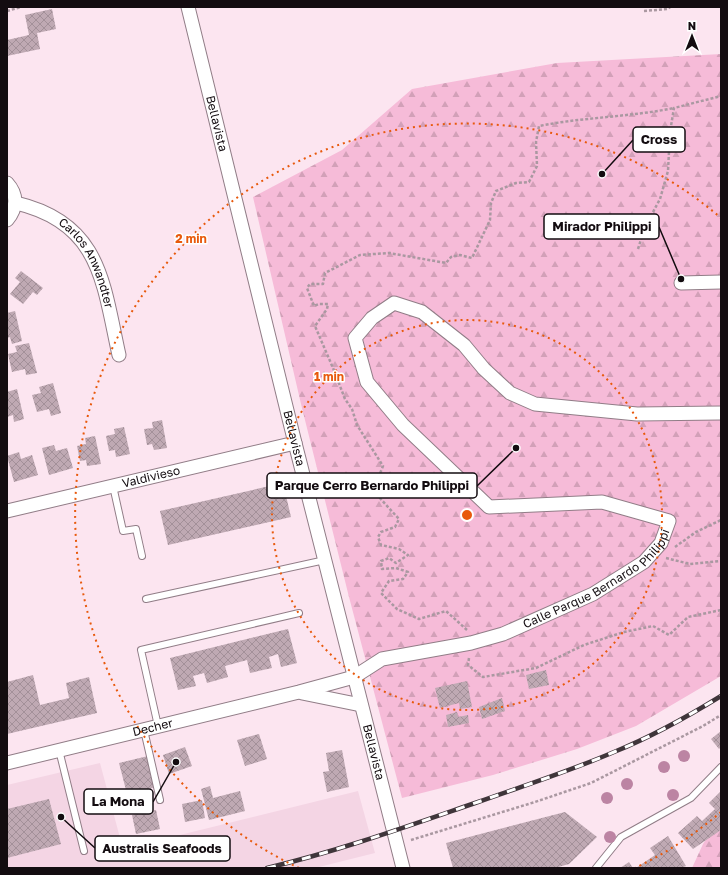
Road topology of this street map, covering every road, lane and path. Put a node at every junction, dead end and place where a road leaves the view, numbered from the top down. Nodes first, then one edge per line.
1 (20, 7) edge
2 (188, 7) edge
3 (670, 7) edge
4 (7, 11) edge
5 (644, 11) dead end
6 (721, 96) edge
7 (674, 108) junction
8 (7, 183) edge
9 (496, 191) dead end
10 (16, 203) junction
11 (7, 220) edge
12 (638, 249) dead end
13 (721, 282) edge
14 (681, 283) dead end
15 (119, 355) dead end
16 (721, 413) edge
17 (295, 443) junction
18 (113, 486) junction
19 (7, 511) edge
20 (721, 520) edge
21 (673, 549) dead end
22 (142, 556) dead end
23 (324, 560) junction
24 (721, 561) edge
25 (644, 562) junction
26 (146, 598) dead end
27 (721, 610) edge
28 (299, 613) dead end
29 (471, 643) junction
30 (354, 677) junction
31 (299, 692) junction
32 (361, 705) junction
33 (721, 715) edge
34 (158, 726) junction
35 (144, 730) junction
36 (59, 750) junction
37 (7, 763) edge
38 (721, 767) edge
39 (160, 800) dead end
40 (397, 844) junction
41 (84, 851) dead end
42 (403, 868) edge
43 (596, 868) edge

1 - 4 path
2 - 17 street, Bellavista
3 - 5 path
6 - 7 path
7 - 9 path
7 - 12 path
8 - 10 street
10 - 11 street
10 - 15 street, Carlos Anwandter
13 - 14 street
16 - 25 street, Calle Parque Bernardo Philippi
17 - 18 street, Valdivieso
17 - 23 street, Bellavista
18 - 19 street, Valdivieso
18 - 22 lane
20 - 21 path
23 - 26 lane
23 - 30 street, Bellavista
24 - 25 path
25 - 29 street, Calle Parque Bernardo Philippi
27 - 29 path
28 - 34 lane
29 - 30 street, Calle Parque Bernardo Philippi
30 - 31 street, Decher
30 - 32 street, Bellavista
31 - 32 street, Decher
31 - 34 street, Decher
32 - 40 street, Bellavista
33 - 40 path
34 - 35 street, Decher
35 - 36 street, Decher
35 - 39 lane
36 - 37 street, Decher
36 - 41 lane
38 - 43 lane
40 - 42 street, Bellavista

